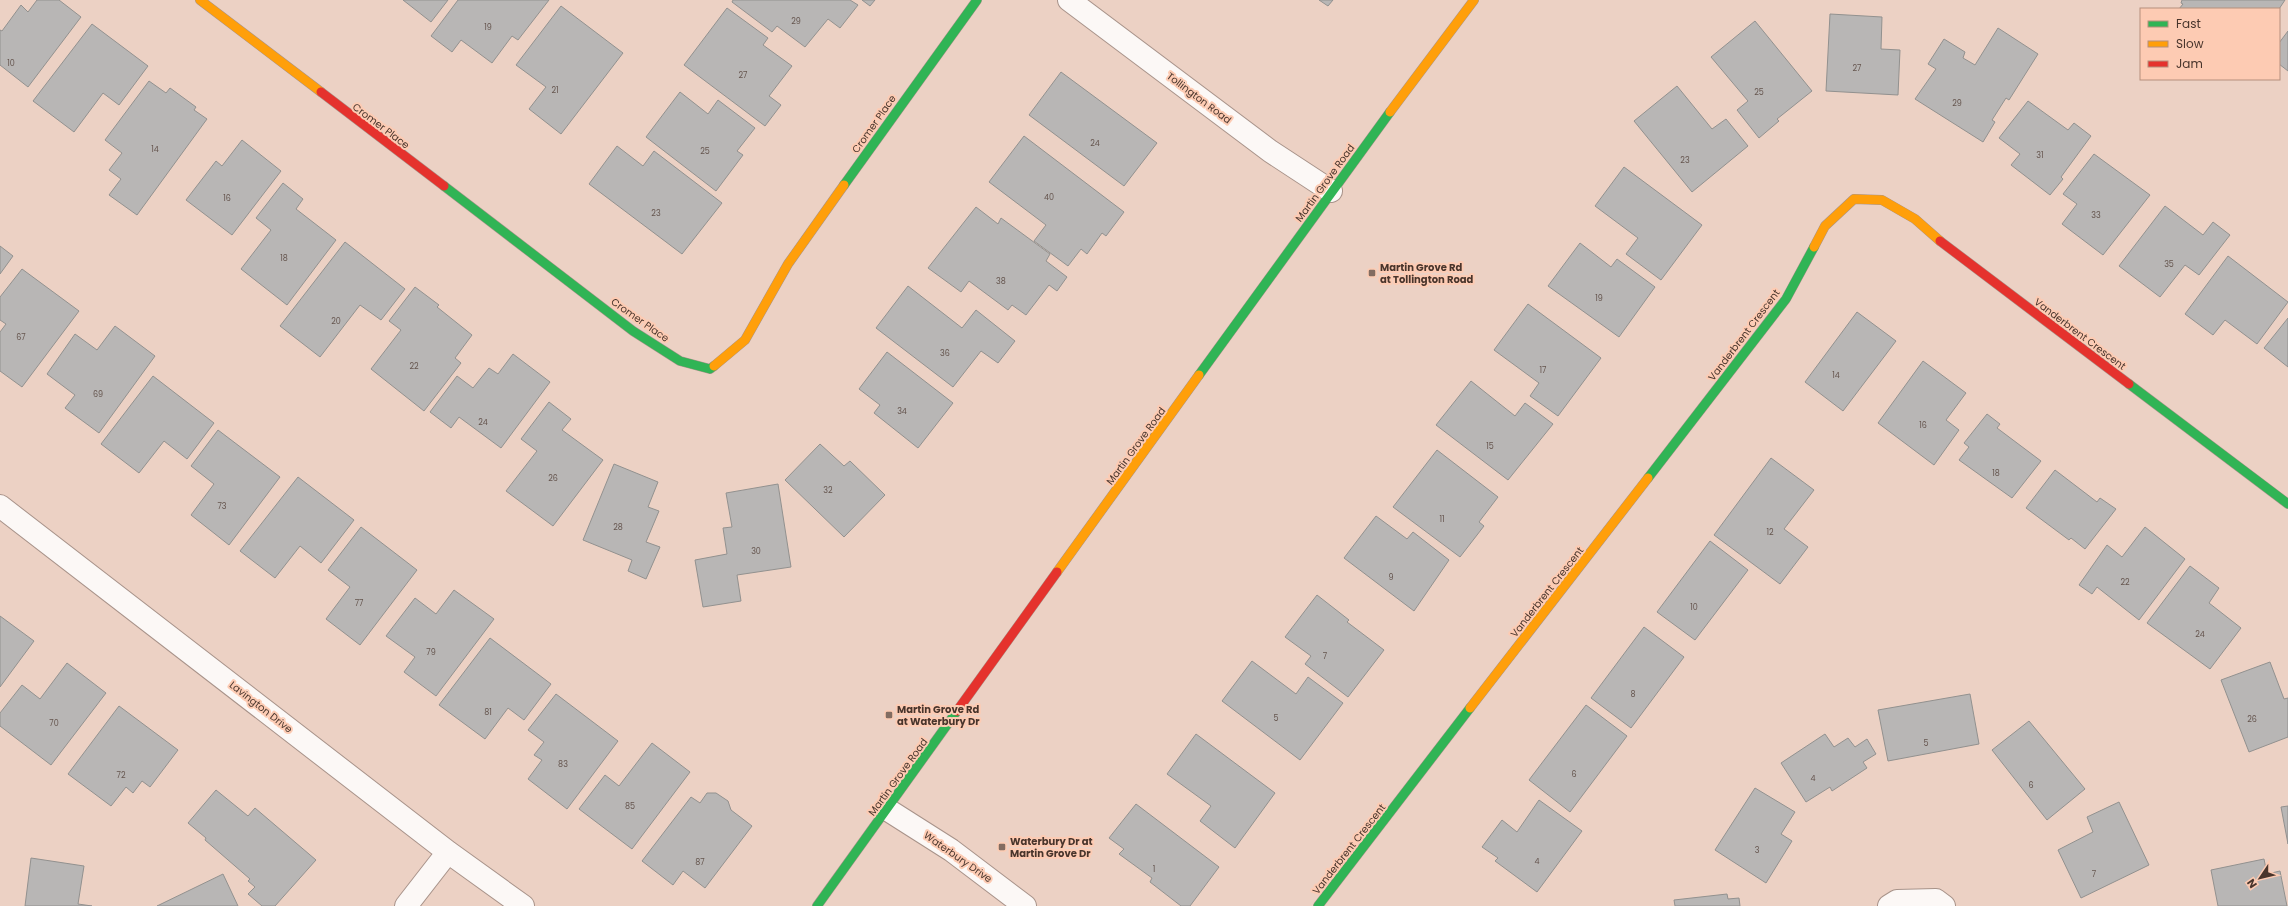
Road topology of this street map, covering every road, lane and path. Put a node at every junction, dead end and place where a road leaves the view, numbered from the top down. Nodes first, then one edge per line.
1 (200, 0) edge
2 (977, 0) edge
3 (1069, 0) edge
4 (1474, 0) edge
5 (1331, 192) junction
6 (2288, 504) edge
7 (0, 506) edge
8 (888, 810) junction
9 (448, 852) junction
10 (406, 906) edge
11 (522, 906) edge
12 (817, 906) edge
13 (1025, 906) edge
14 (1318, 906) edge
15 (1889, 906) edge
16 (1944, 906) edge

1 - 2 street, Cromer Place
3 - 5 street, Tollington Road
4 - 5 street, Martin Grove Road
5 - 8 street, Martin Grove Road
6 - 14 street, Vanderbrent Crescent
7 - 9 street, Lavington Drive
8 - 12 street, Martin Grove Road
8 - 13 street, Waterbury Drive
9 - 10 street
9 - 11 street, Lavington Drive
15 - 16 street

